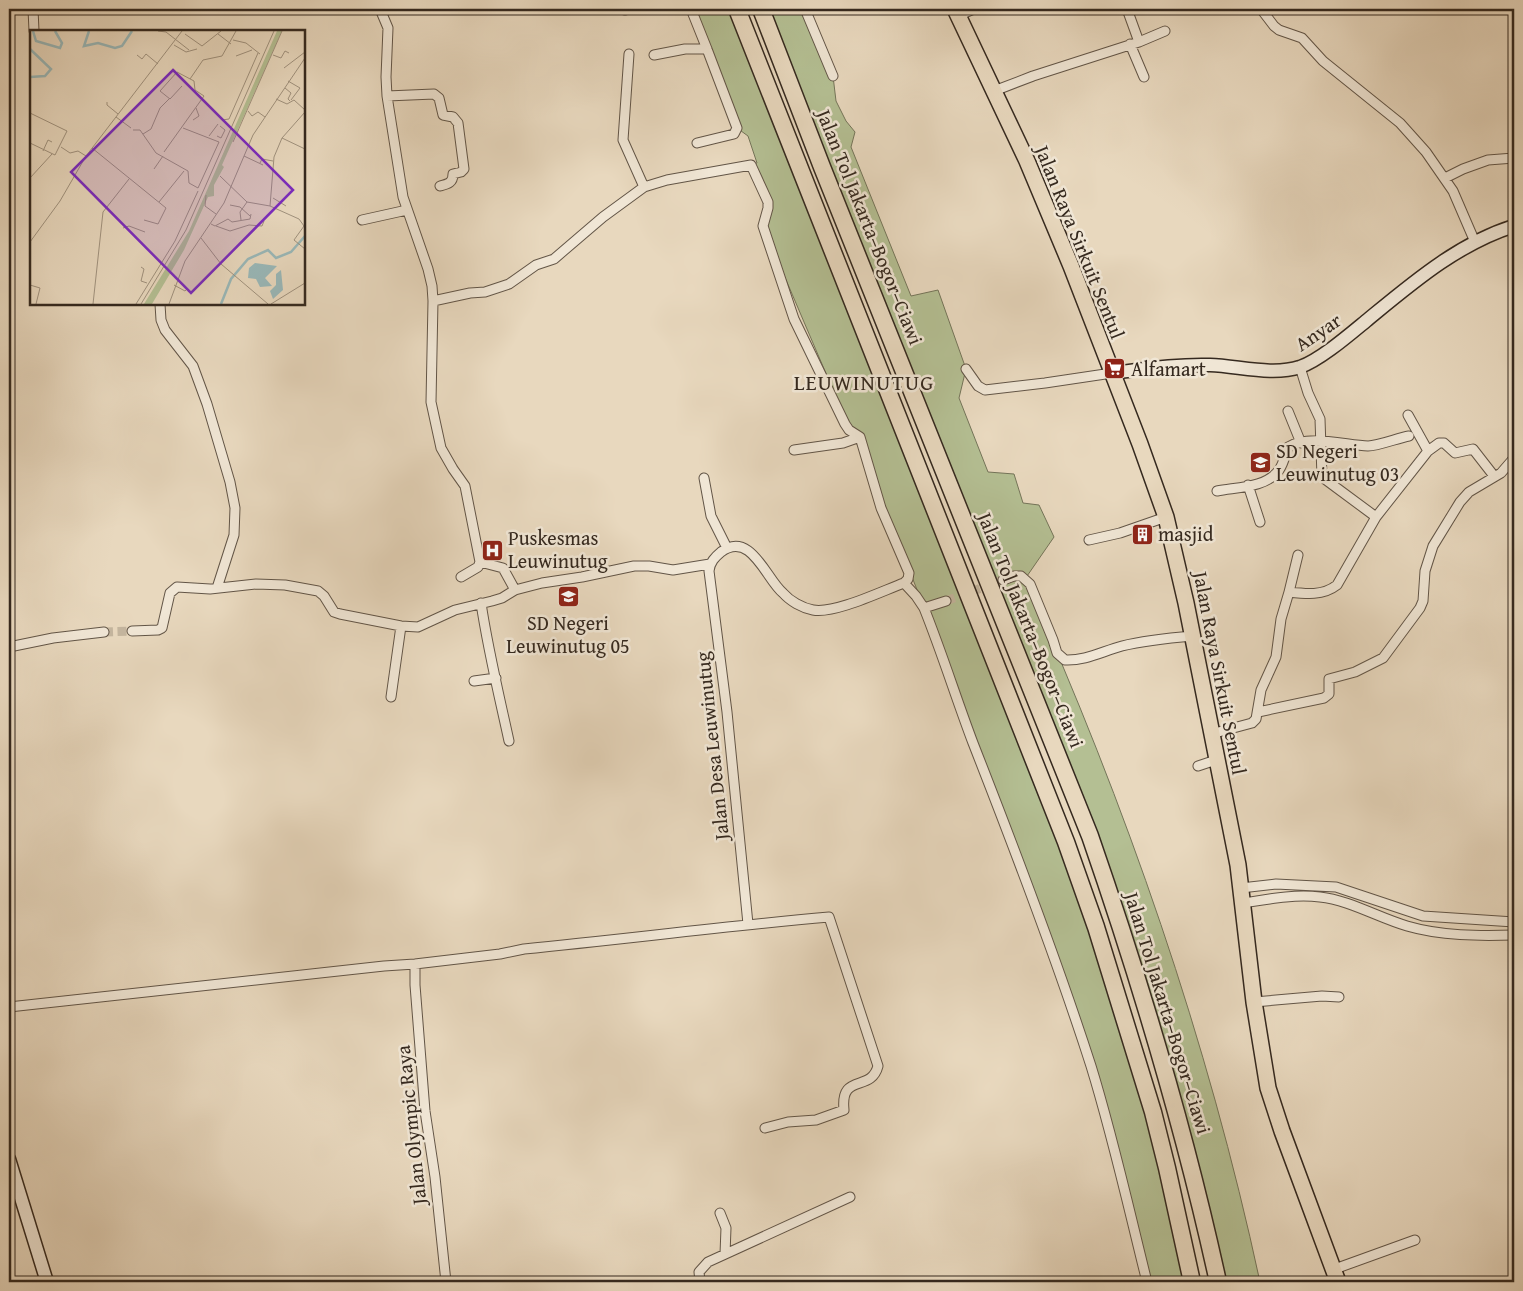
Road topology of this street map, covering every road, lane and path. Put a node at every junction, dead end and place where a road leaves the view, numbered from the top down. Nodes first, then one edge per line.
1 (33, 9) edge
2 (380, 9) edge
3 (691, 9) edge
4 (738, 9) edge
5 (761, 9) edge
6 (805, 9) edge
7 (974, 9) edge
8 (1127, 9) edge
9 (1261, 9) edge
10 (956, 12) edge
11 (34, 30) edge
12 (1165, 31) dead end
13 (1135, 43) junction
14 (707, 49) junction
15 (629, 54) dead end
16 (654, 55) dead end
17 (833, 76) dead end
18 (1144, 77) dead end
19 (994, 91) junction
20 (386, 96) junction
21 (697, 143) dead end
22 (1514, 158) edge
23 (1445, 178) junction
24 (440, 186) dead end
25 (644, 187) junction
26 (407, 210) junction
27 (362, 220) dead end
28 (1514, 226) edge
29 (1475, 242) junction
30 (433, 301) junction
31 (160, 305) edge
32 (1300, 367) junction
33 (966, 369) dead end
34 (1112, 373) junction
35 (1288, 411) dead end
36 (1408, 415) dead end
37 (1409, 436) dead end
38 (860, 437) junction
39 (1321, 442) junction
40 (1301, 443) junction
41 (794, 450) dead end
42 (1428, 452) junction
43 (1514, 458) edge
44 (1494, 476) junction
45 (704, 478) dead end
46 (1248, 485) junction
47 (1217, 490) dead end
48 (1166, 517) junction
49 (1376, 517) junction
50 (1260, 522) dead end
51 (1089, 540) dead end
52 (727, 548) junction
53 (1298, 555) dead end
54 (479, 564) junction
55 (710, 564) junction
56 (461, 577) dead end
57 (1003, 580) tunnel mouth
58 (904, 583) junction
59 (216, 588) junction
60 (515, 590) junction
61 (1289, 592) junction
62 (946, 601) tunnel mouth
63 (481, 603) junction
64 (924, 608) junction
65 (402, 626) junction
66 (132, 630) tunnel mouth
67 (104, 632) tunnel mouth
68 (1193, 636) junction
69 (9, 647) edge
70 (496, 678) junction
71 (474, 681) dead end
72 (391, 697) dead end
73 (1258, 712) junction
74 (1211, 734) junction
75 (509, 741) dead end
76 (1216, 760) junction
77 (1198, 766) dead end
78 (1300, 884) junction
79 (1241, 888) junction
80 (1301, 896) junction
81 (1244, 903) junction
82 (1514, 922) edge
83 (748, 924) junction
84 (1514, 935) edge
85 (415, 964) junction
86 (1339, 997) dead end
87 (1254, 1002) junction
88 (9, 1007) edge
89 (765, 1128) dead end
90 (9, 1159) edge
91 (850, 1197) dead end
92 (720, 1212) dead end
93 (1415, 1240) dead end
94 (725, 1254) junction
95 (1335, 1276) edge
96 (47, 1282) edge
97 (446, 1282) edge
98 (700, 1282) edge
99 (1147, 1282) edge
100 (1192, 1282) edge
101 (1218, 1282) edge

1 - 11 street
2 - 20 street
3 - 14 street
4 - 100 highway
5 - 101 highway, Jalan Tol Jakarta–Bogor–Ciawi
6 - 17 street
7 - 10 street
8 - 13 street
9 - 23 street
10 - 19 main road, Jalan Raya Sirkuit Sentul
12 - 13 street
13 - 18 street
13 - 19 street
14 - 16 street
14 - 21 street
15 - 25 street
19 - 34 main road, Jalan Raya Sirkuit Sentul
20 - 24 street
20 - 26 street
22 - 23 street
23 - 29 street
25 - 30 street
25 - 38 street
26 - 27 street
26 - 30 street
28 - 29 street, Anyar
29 - 32 street, Anyar
30 - 54 street
31 - 59 street
32 - 34 street, Anyar
32 - 39 street
33 - 34 street
34 - 48 main road, Jalan Raya Sirkuit Sentul
35 - 40 street
36 - 42 street
37 - 39 street
38 - 41 street
38 - 58 street
39 - 40 street
39 - 49 street
40 - 46 street
42 - 44 street
42 - 49 street
43 - 44 street
44 - 73 street
45 - 52 street
46 - 47 street
46 - 50 street
48 - 51 street
48 - 68 main road, Jalan Raya Sirkuit Sentul
49 - 61 street
52 - 55 street
52 - 58 street
53 - 61 street
54 - 56 street
54 - 60 street
55 - 60 street
55 - 83 street, Jalan Desa Leuwinutug
57 - 68 street
58 - 64 street
59 - 65 street
59 - 66 street
60 - 63 street
61 - 73 street
62 - 64 street
63 - 65 street
63 - 70 street
64 - 99 street
65 - 72 street
67 - 69 street
68 - 74 main road, Jalan Raya Sirkuit Sentul
70 - 71 street
70 - 75 street
73 - 74 street
74 - 76 main road, Jalan Raya Sirkuit Sentul
76 - 77 street
76 - 79 main road, Jalan Raya Sirkuit Sentul
78 - 79 street
78 - 80 street
78 - 82 street
79 - 81 main road, Jalan Raya Sirkuit Sentul
80 - 81 street
80 - 84 street
81 - 87 main road, Jalan Raya Sirkuit Sentul
83 - 85 street
83 - 89 street
85 - 88 street
85 - 97 street, Jalan Olympic Raya
86 - 87 street
87 - 95 main road, Jalan Raya Sirkuit Sentul
90 - 96 street
91 - 94 street
92 - 94 street
93 - 95 street
94 - 98 street

